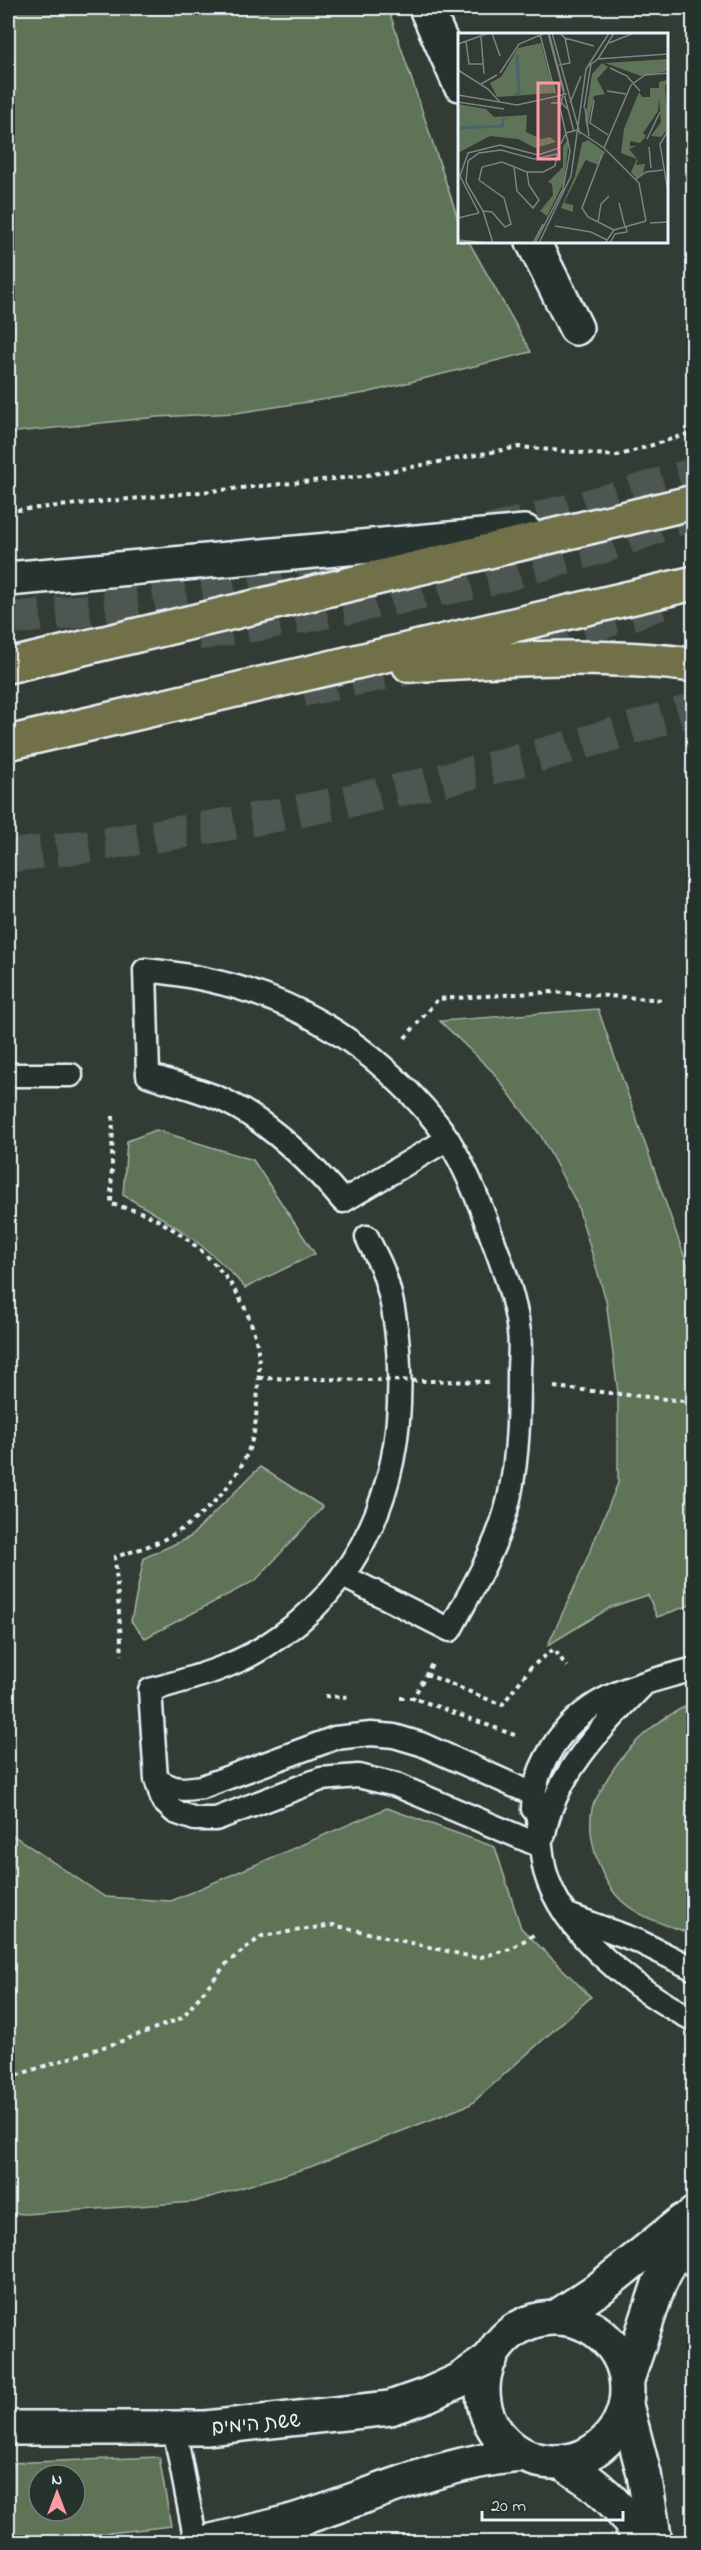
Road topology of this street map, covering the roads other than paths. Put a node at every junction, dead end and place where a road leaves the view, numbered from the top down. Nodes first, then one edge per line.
1 (426, 8) edge
2 (458, 82) edge
3 (534, 243) edge
4 (576, 328) dead end
5 (693, 502) edge
6 (590, 527) junction
7 (8, 579) edge
8 (693, 583) edge
9 (693, 665) edge
10 (8, 666) edge
11 (309, 673) junction
12 (8, 743) edge
13 (8, 1075) edge
14 (71, 1075) dead end
15 (448, 1139) junction
16 (367, 1237) dead end
17 (343, 1576) junction
18 (693, 1669) edge
19 (645, 1683) junction
20 (156, 1779) junction
21 (533, 1794) junction
22 (542, 1846) junction
23 (568, 1915) junction
24 (693, 1969) edge
25 (693, 2020) edge
26 (693, 2213) edge
27 (555, 2318) junction
28 (491, 2358) junction
29 (627, 2393) junction
30 (8, 2428) edge
31 (174, 2428) junction
32 (523, 2455) junction
33 (561, 2462) junction
34 (196, 2542) edge
35 (208, 2542) edge
36 (642, 2542) edge
37 (655, 2542) edge

1 - 2 street
3 - 4 street
5 - 6 highway
6 - 7 street
6 - 10 highway
8 - 11 highway
9 - 11 highway
11 - 12 highway
13 - 14 lane
15 - 15 lane
15 - 17 lane
16 - 17 lane
17 - 20 lane
18 - 19 lane
19 - 21 lane
19 - 22 lane
20 - 21 lane
20 - 22 lane
21 - 22 lane
22 - 23 lane
23 - 24 lane
23 - 25 lane
26 - 27 street
26 - 29 street
27 - 28 street
27 - 29 street
28 - 31 street, ששת הימים
28 - 32 street
29 - 33 street
29 - 37 street
30 - 31 street, ששת הימים
31 - 34 lane
32 - 33 street
32 - 35 street
33 - 36 street

